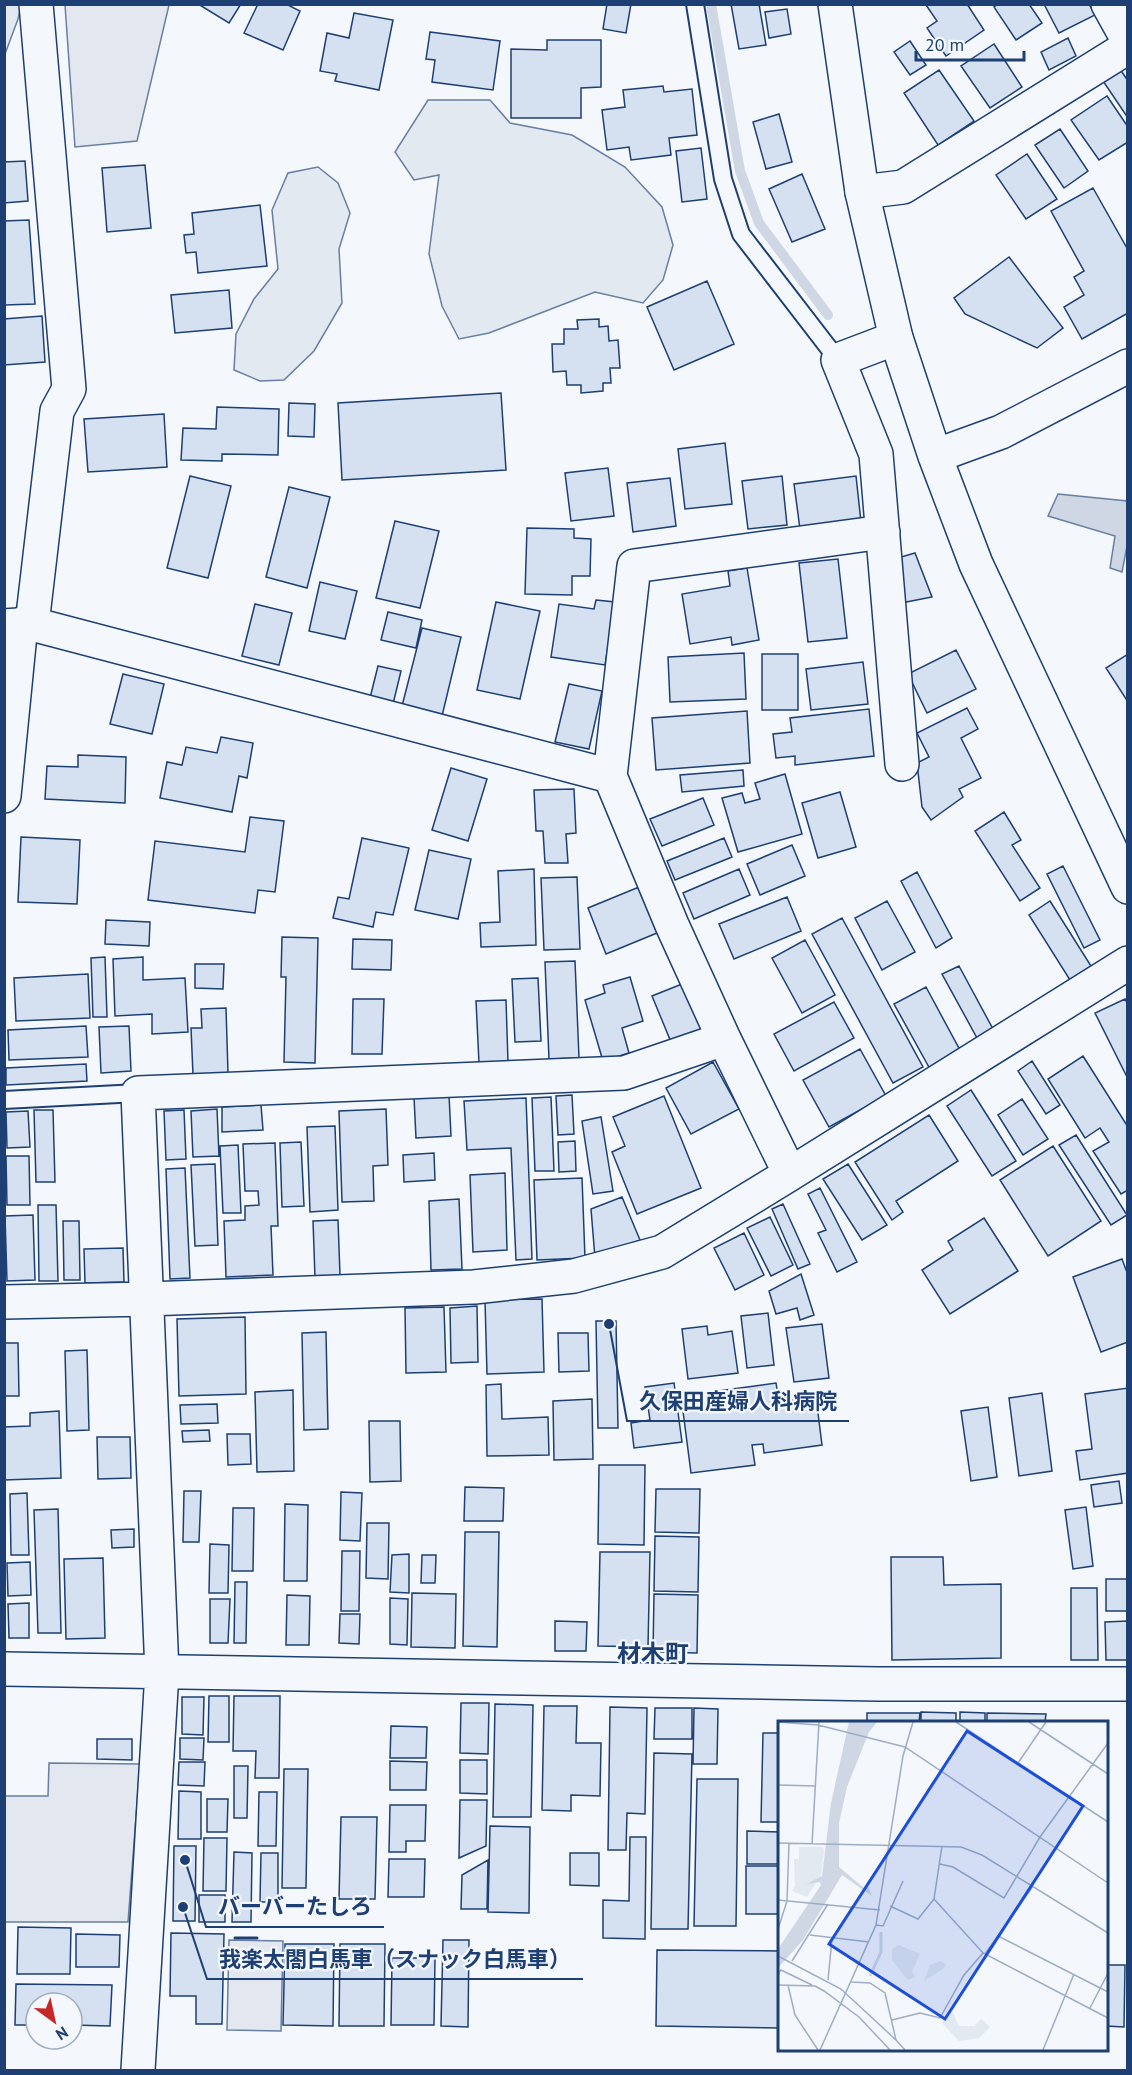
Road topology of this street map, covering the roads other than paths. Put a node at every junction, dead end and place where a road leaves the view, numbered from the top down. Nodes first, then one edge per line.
1 (36, 4) edge
2 (695, 4) edge
3 (835, 4) edge
4 (1108, 4) edge
5 (1128, 40) edge
6 (1128, 47) edge
7 (862, 192) junction
8 (896, 338) junction
9 (838, 360) junction
10 (1128, 366) edge
11 (935, 456) junction
12 (883, 532) junction
13 (19, 625) edge
14 (902, 764) dead end
15 (610, 776) junction
16 (4, 796) edge
17 (1128, 887) edge
18 (1128, 963) edge
19 (724, 1039) junction
20 (138, 1093) junction
21 (4, 1100) edge
22 (790, 1174) junction
23 (147, 1299) junction
24 (4, 1302) edge
25 (4, 1669) edge
26 (162, 1672) junction
27 (1128, 1684) edge
28 (138, 2070) edge

1 - 13 street
2 - 9 lane
3 - 7 street
4 - 5 street
6 - 7 street
7 - 8 street
8 - 9 street
8 - 11 street
9 - 12 street
10 - 11 street
11 - 17 street
12 - 14 street
12 - 15 street
13 - 15 street
13 - 16 street
15 - 19 street
18 - 22 street
19 - 20 street
19 - 22 street
20 - 21 lane
20 - 23 street
22 - 23 street
23 - 24 street
23 - 26 street
25 - 26 street
26 - 27 street
26 - 28 street

